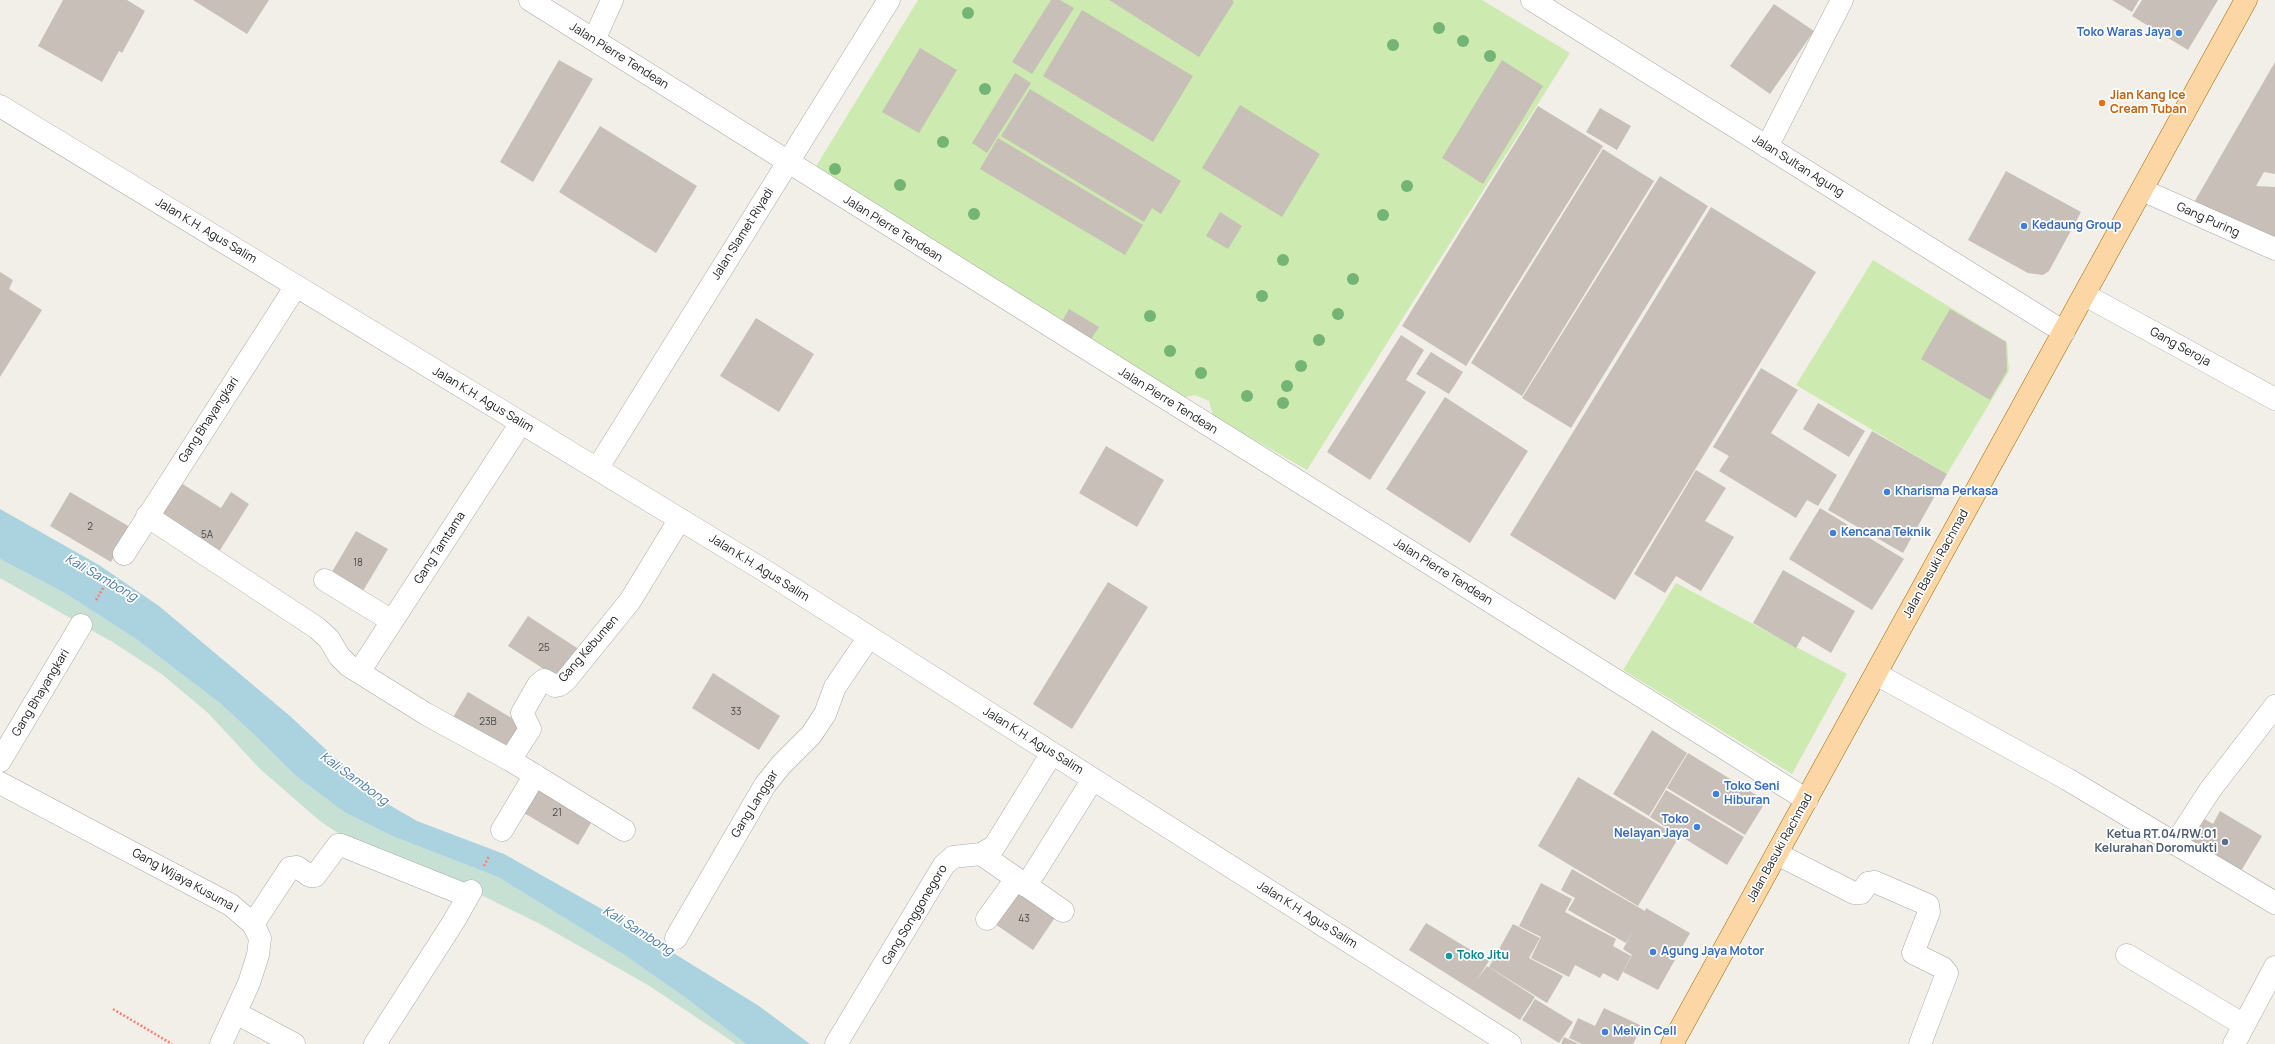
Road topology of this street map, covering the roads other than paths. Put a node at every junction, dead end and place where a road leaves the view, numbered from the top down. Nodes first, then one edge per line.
1 (530, 0) edge
2 (612, 0) edge
3 (889, 0) edge
4 (1532, 0) edge
5 (1842, 0) edge
6 (2246, 0) edge
7 (594, 40) junction
8 (0, 106) edge
9 (1767, 147) junction
10 (788, 163) junction
11 (2142, 190) junction
12 (2275, 250) edge
13 (296, 286) junction
14 (2085, 295) junction
15 (2064, 332) junction
16 (2275, 399) edge
17 (521, 423) junction
18 (597, 469) junction
19 (147, 516) junction
20 (680, 519) junction
21 (124, 554) dead end
22 (325, 580) dead end
23 (392, 621) junction
24 (81, 624) dead end
25 (869, 638) junction
26 (359, 672) junction
27 (1876, 674) junction
28 (2275, 706) edge
29 (1052, 754) junction
30 (510, 760) junction
31 (0, 761) edge
32 (535, 775) junction
33 (1093, 779) junction
34 (0, 783) edge
35 (1806, 800) junction
36 (502, 830) dead end
37 (624, 830) dead end
38 (2175, 844) junction
39 (981, 854) junction
40 (1777, 854) junction
41 (1021, 882) junction
42 (2275, 903) edge
43 (1063, 911) dead end
44 (987, 919) dead end
45 (253, 924) junction
46 (676, 938) dead end
47 (2127, 955) dead end
48 (2275, 967) edge
49 (236, 1014) junction
50 (2244, 1025) junction
51 (221, 1044) edge
52 (294, 1044) edge
53 (375, 1044) edge
54 (836, 1044) edge
55 (1510, 1044) edge
56 (1672, 1044) edge
57 (1920, 1044) edge
58 (2234, 1044) edge

1 - 7 street, Jalan Pierre Tendean
2 - 7 street
3 - 10 street, Jalan Slamet Riyadi
4 - 9 street, Jalan Sultan Agung
5 - 9 street
6 - 11 main road, Jalan Basuki Rachmad
7 - 10 street, Jalan Pierre Tendean
8 - 13 street, Jalan K.H. Agus Salim
9 - 15 street, Jalan Sultan Agung
10 - 18 street, Jalan Slamet Riyadi
10 - 35 street, Jalan Pierre Tendean
11 - 12 street, Gang Puring
11 - 14 main road, Jalan Basuki Rachmad
13 - 17 street, Jalan K.H. Agus Salim
13 - 19 street, Gang Bhayangkari
14 - 15 main road, Jalan Basuki Rachmad
14 - 16 street, Gang Seroja
15 - 27 main road, Jalan Basuki Rachmad
17 - 18 street, Jalan K.H. Agus Salim
17 - 23 street, Gang Tamtama
18 - 20 street, Jalan K.H. Agus Salim
19 - 21 street, Gang Bhayangkari
19 - 26 street
20 - 25 street, Jalan K.H. Agus Salim
20 - 30 street, Gang Kebumen
22 - 23 street
23 - 26 street, Gang Tamtama
24 - 31 street, Gang Bhayangkari
25 - 29 street, Jalan K.H. Agus Salim
25 - 46 street, Gang Langgar
26 - 30 street
27 - 35 main road, Jalan Basuki Rachmad
27 - 38 street
28 - 38 street
29 - 33 street, Jalan K.H. Agus Salim
29 - 39 street
30 - 32 street
32 - 36 street
32 - 37 street
33 - 41 street
33 - 55 street, Jalan K.H. Agus Salim
34 - 45 street, Gang Wijaya Kusuma I
35 - 40 main road, Jalan Basuki Rachmad
38 - 42 street
39 - 41 street
39 - 54 street, Gang Songgonegoro
40 - 56 main road, Jalan Basuki Rachmad
40 - 57 street
41 - 43 street
41 - 44 street
45 - 49 street, Gang Wijaya Kusuma I
45 - 53 street
47 - 50 street
48 - 50 street
49 - 51 street, Gang Wijaya Kusuma I
49 - 52 street
50 - 58 street

